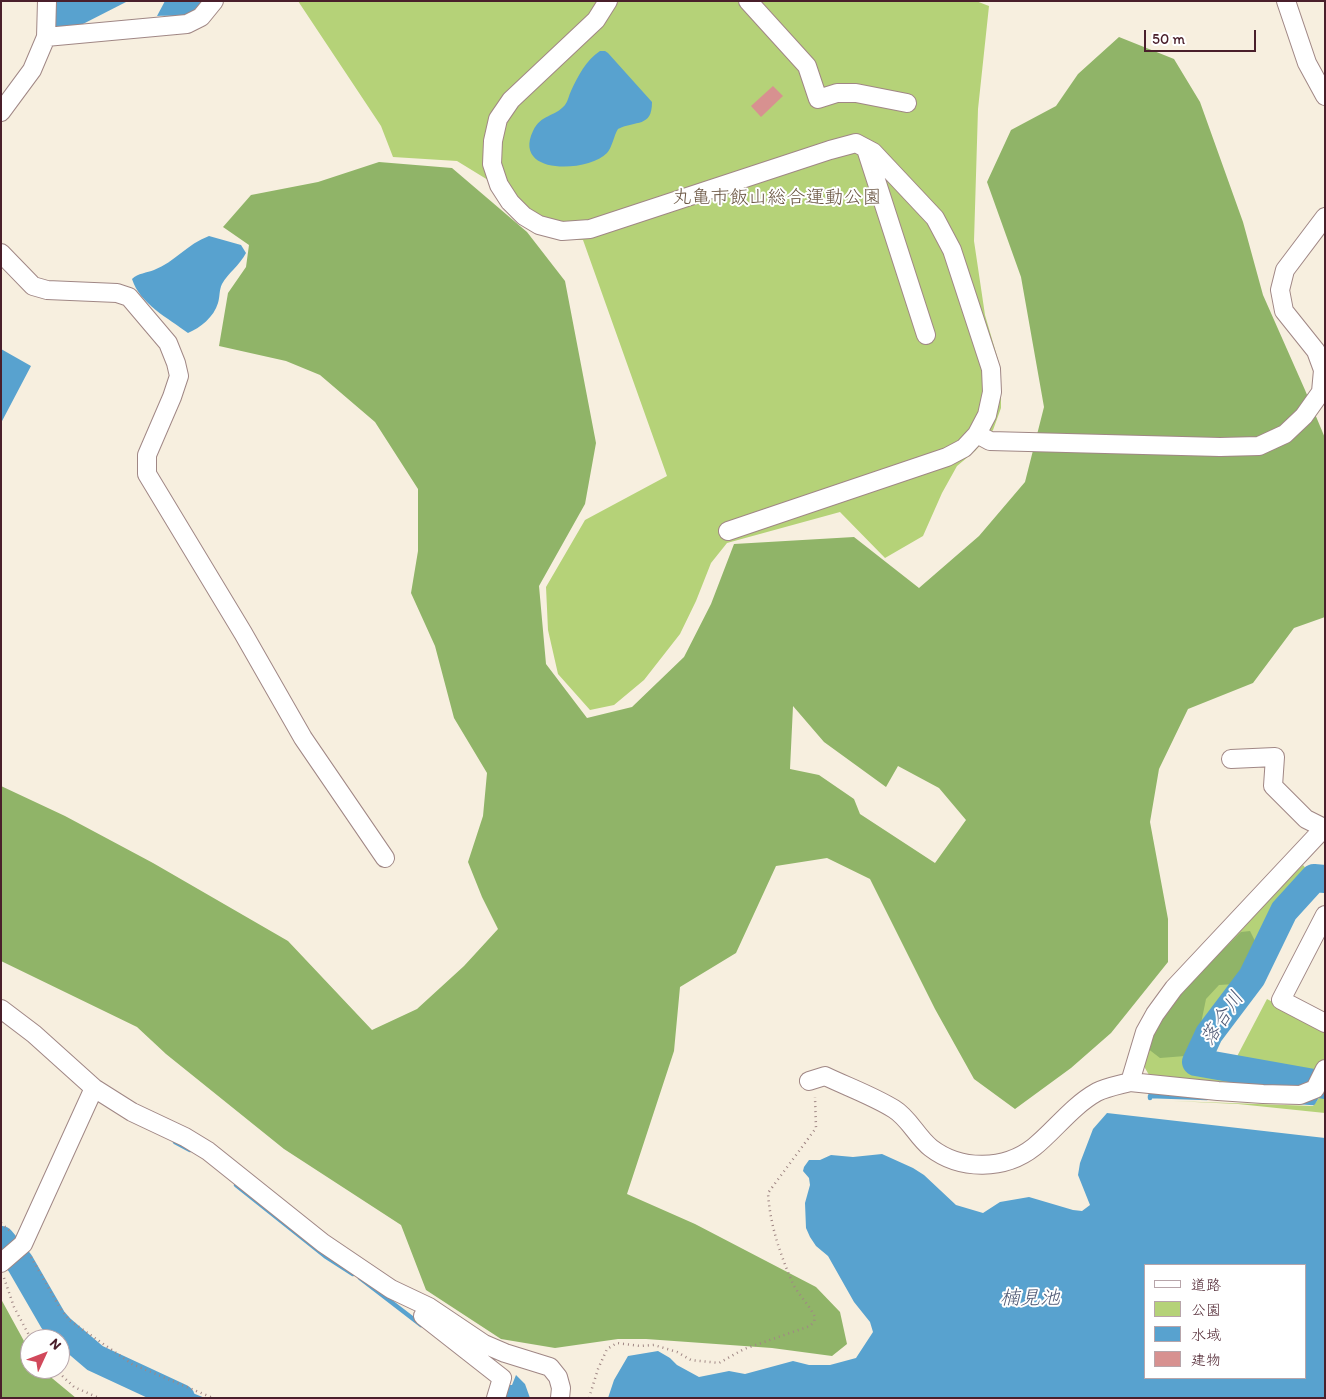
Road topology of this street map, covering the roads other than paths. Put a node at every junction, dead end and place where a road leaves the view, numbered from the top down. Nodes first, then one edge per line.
1 (47, 1) edge
2 (214, 1) edge
3 (608, 1) edge
4 (748, 1) edge
5 (1286, 1) edge
6 (46, 37) junction
7 (1325, 96) edge
8 (907, 102) dead end
9 (1, 112) edge
10 (866, 148) junction
11 (1325, 217) edge
12 (1, 253) edge
13 (926, 335) dead end
14 (977, 434) junction
15 (728, 532) dead end
16 (1231, 759) dead end
17 (1324, 828) edge
18 (386, 858) dead end
19 (1322, 926) edge
20 (1, 1009) edge
21 (1325, 1023) edge
22 (1321, 1077) edge
23 (809, 1082) road end
24 (1130, 1082) junction
25 (94, 1088) junction
26 (2, 1266) edge
27 (404, 1295) junction
28 (496, 1398) edge
29 (560, 1398) edge

1 - 6 street
2 - 6 street
3 - 10 street
4 - 8 street
5 - 7 street
6 - 9 street
10 - 13 street
10 - 14 street
11 - 14 street
12 - 18 street
14 - 15 street
16 - 17 street
17 - 24 street
19 - 21 street
20 - 25 street
22 - 24 street
23 - 24 street
25 - 26 street
25 - 27 street
27 - 28 street
27 - 29 street

